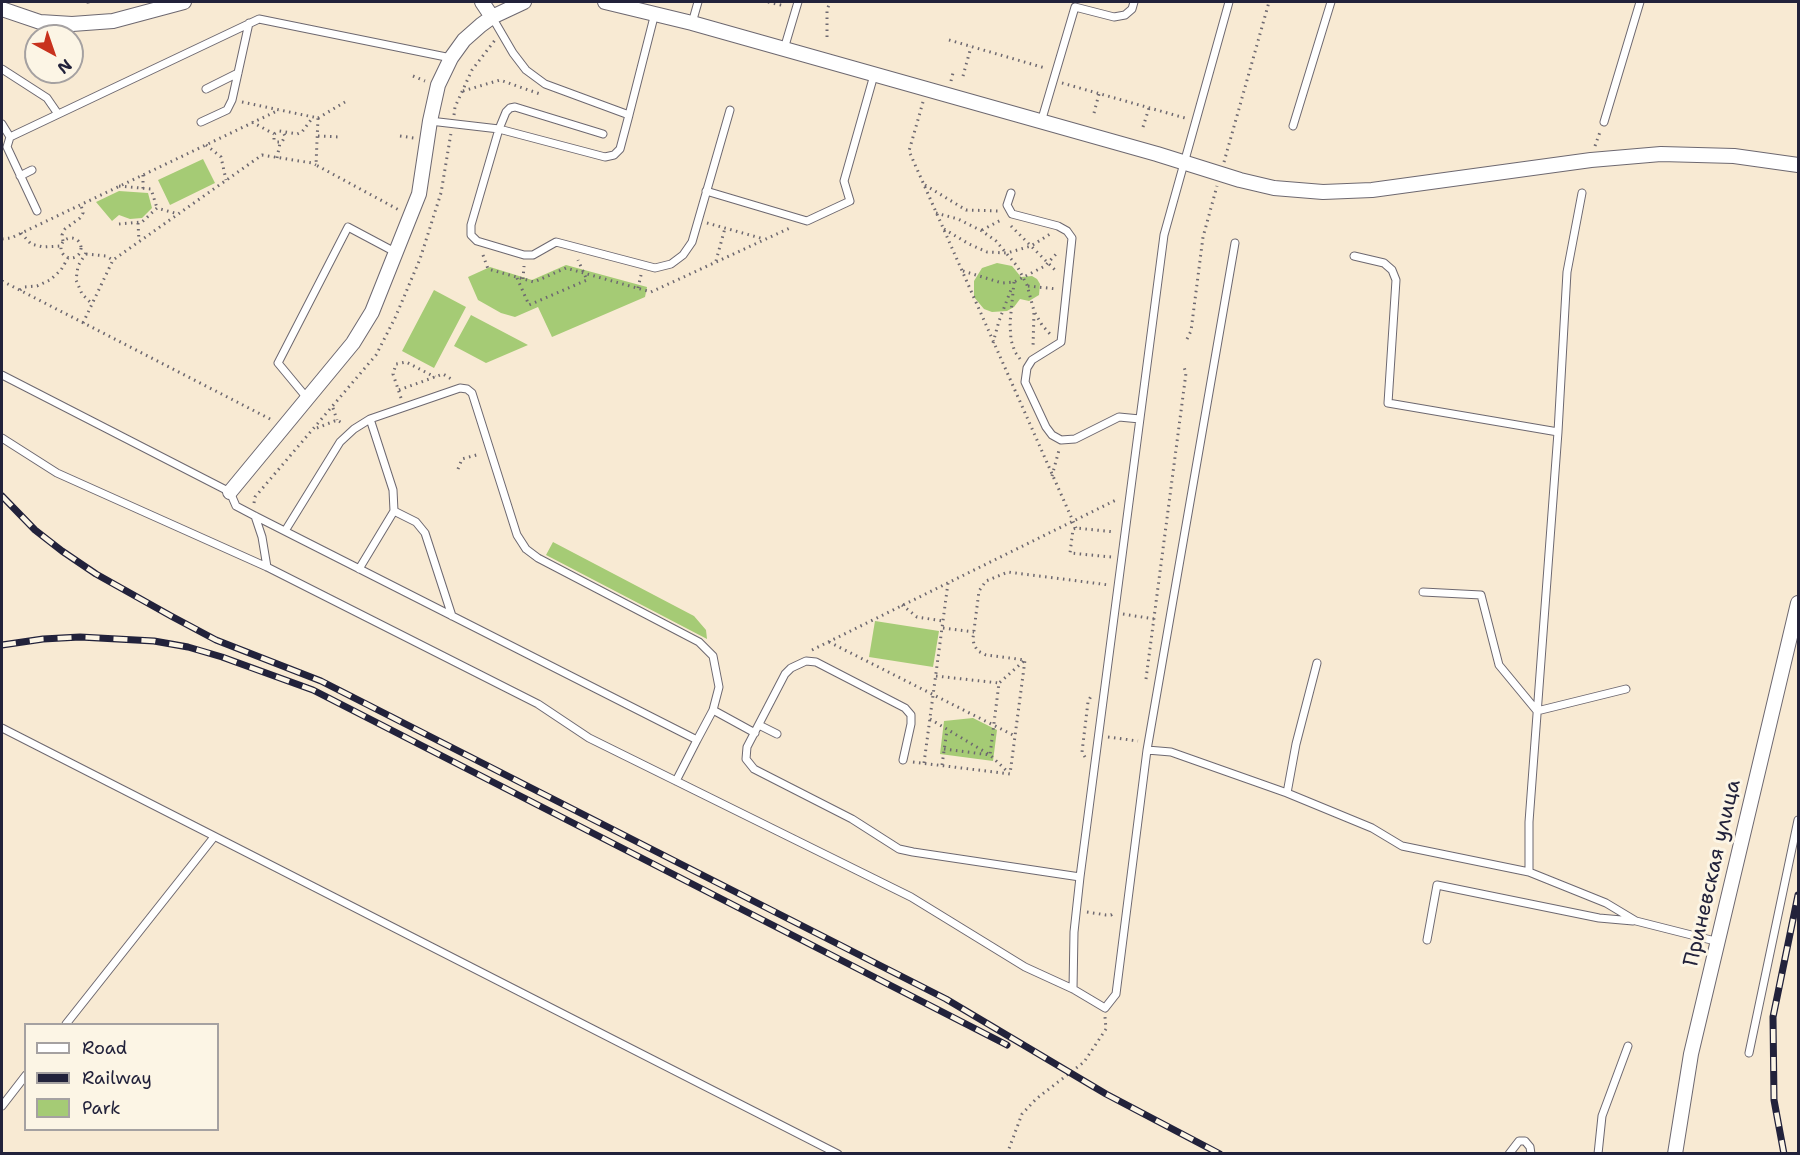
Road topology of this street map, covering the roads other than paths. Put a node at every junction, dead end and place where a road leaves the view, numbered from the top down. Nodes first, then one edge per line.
1 (184, 2) edge
2 (483, 2) edge
3 (524, 2) edge
4 (605, 2) edge
5 (698, 2) edge
6 (1134, 2) edge
7 (1229, 2) edge
8 (1331, 2) edge
9 (1640, 2) edge
10 (796, 5) edge
11 (2, 9) edge
12 (655, 14) junction
13 (492, 17) junction
14 (249, 23) junction
15 (692, 23) junction
16 (784, 49) junction
17 (451, 58) junction
18 (2, 69) edge
19 (238, 73) junction
20 (874, 75) junction
21 (206, 89) dead end
22 (730, 110) dead end
23 (58, 114) junction
24 (629, 115) junction
25 (201, 122) dead end
26 (430, 122) junction
27 (1041, 122) junction
28 (1604, 122) road end
29 (2, 124) edge
30 (1293, 126) dead end
31 (499, 129) junction
32 (603, 134) dead end
33 (10, 137) junction
34 (1184, 162) junction
35 (1798, 165) edge
36 (32, 170) dead end
37 (20, 176) junction
38 (706, 191) junction
39 (1011, 193) dead end
40 (1582, 194) dead end
41 (37, 211) dead end
42 (1235, 243) dead end
43 (395, 252) junction
44 (1354, 256) dead end
45 (2, 375) edge
46 (307, 398) junction
47 (370, 418) junction
48 (1140, 419) junction
49 (1558, 432) junction
50 (2, 438) edge
51 (230, 492) junction
52 (394, 511) junction
53 (255, 516) junction
54 (285, 531) junction
55 (267, 567) junction
56 (359, 569) junction
57 (1424, 592) dead end
58 (1798, 603) edge
59 (452, 616) junction
60 (1317, 663) dead end
61 (1626, 689) dead end
62 (713, 710) junction
63 (1537, 711) junction
64 (759, 725) junction
65 (2, 728) edge
66 (755, 733) junction
67 (777, 734) dead end
68 (697, 740) junction
69 (1147, 750) junction
70 (903, 760) road end
71 (676, 781) junction
72 (1287, 794) junction
73 (1798, 820) edge
74 (214, 837) junction
75 (1529, 872) junction
76 (1080, 877) junction
77 (1636, 921) junction
78 (1427, 940) dead end
79 (1719, 942) junction
80 (1073, 989) junction
81 (67, 1023) edge
82 (1628, 1046) dead end
83 (1749, 1053) dead end
84 (24, 1078) edge
85 (2, 1106) edge
86 (838, 1154) edge
87 (1509, 1154) edge
88 (1531, 1154) edge
89 (1598, 1154) edge
90 (1675, 1154) edge

1 - 11 street
2 - 13 street
3 - 13 street
4 - 12 street
5 - 15 lane
6 - 27 lane
7 - 34 lane
8 - 30 lane
9 - 28 lane
10 - 16 lane
12 - 15 street
12 - 24 lane
13 - 17 street
13 - 24 lane
14 - 17 lane
14 - 19 lane
14 - 23 lane
15 - 16 street
16 - 20 street
17 - 26 street
18 - 23 lane
19 - 21 lane
19 - 25 lane
20 - 27 street
20 - 38 lane
22 - 38 lane
23 - 33 lane
24 - 31 lane
26 - 31 lane
26 - 43 street
27 - 34 street
29 - 33 lane
31 - 32 lane
31 - 38 lane
33 - 37 lane
34 - 35 street
34 - 48 lane
36 - 37 lane
37 - 41 lane
39 - 48 lane
40 - 49 lane
42 - 69 lane
43 - 46 street
43 - 46 lane
44 - 49 lane
45 - 51 lane
46 - 51 street
47 - 52 lane
47 - 54 lane
47 - 62 lane
48 - 76 lane
49 - 63 lane
50 - 55 lane
51 - 53 lane
52 - 56 lane
52 - 59 lane
53 - 54 lane
53 - 55 lane
54 - 56 lane
55 - 71 lane
56 - 59 lane
57 - 63 lane
58 - 79 street, Приневская улица
59 - 68 lane
60 - 72 lane
61 - 63 lane
62 - 66 lane
62 - 68 lane
63 - 75 lane
64 - 66 lane
64 - 67 lane
64 - 70 lane
65 - 74 lane
66 - 76 lane
68 - 71 lane
69 - 72 lane
69 - 80 lane
71 - 80 lane
72 - 75 lane
73 - 83 lane
74 - 81 lane
74 - 86 lane
75 - 77 lane
76 - 80 lane
77 - 78 lane
77 - 79 lane
79 - 90 street, Приневская улица
82 - 89 lane
84 - 85 lane
87 - 88 lane

